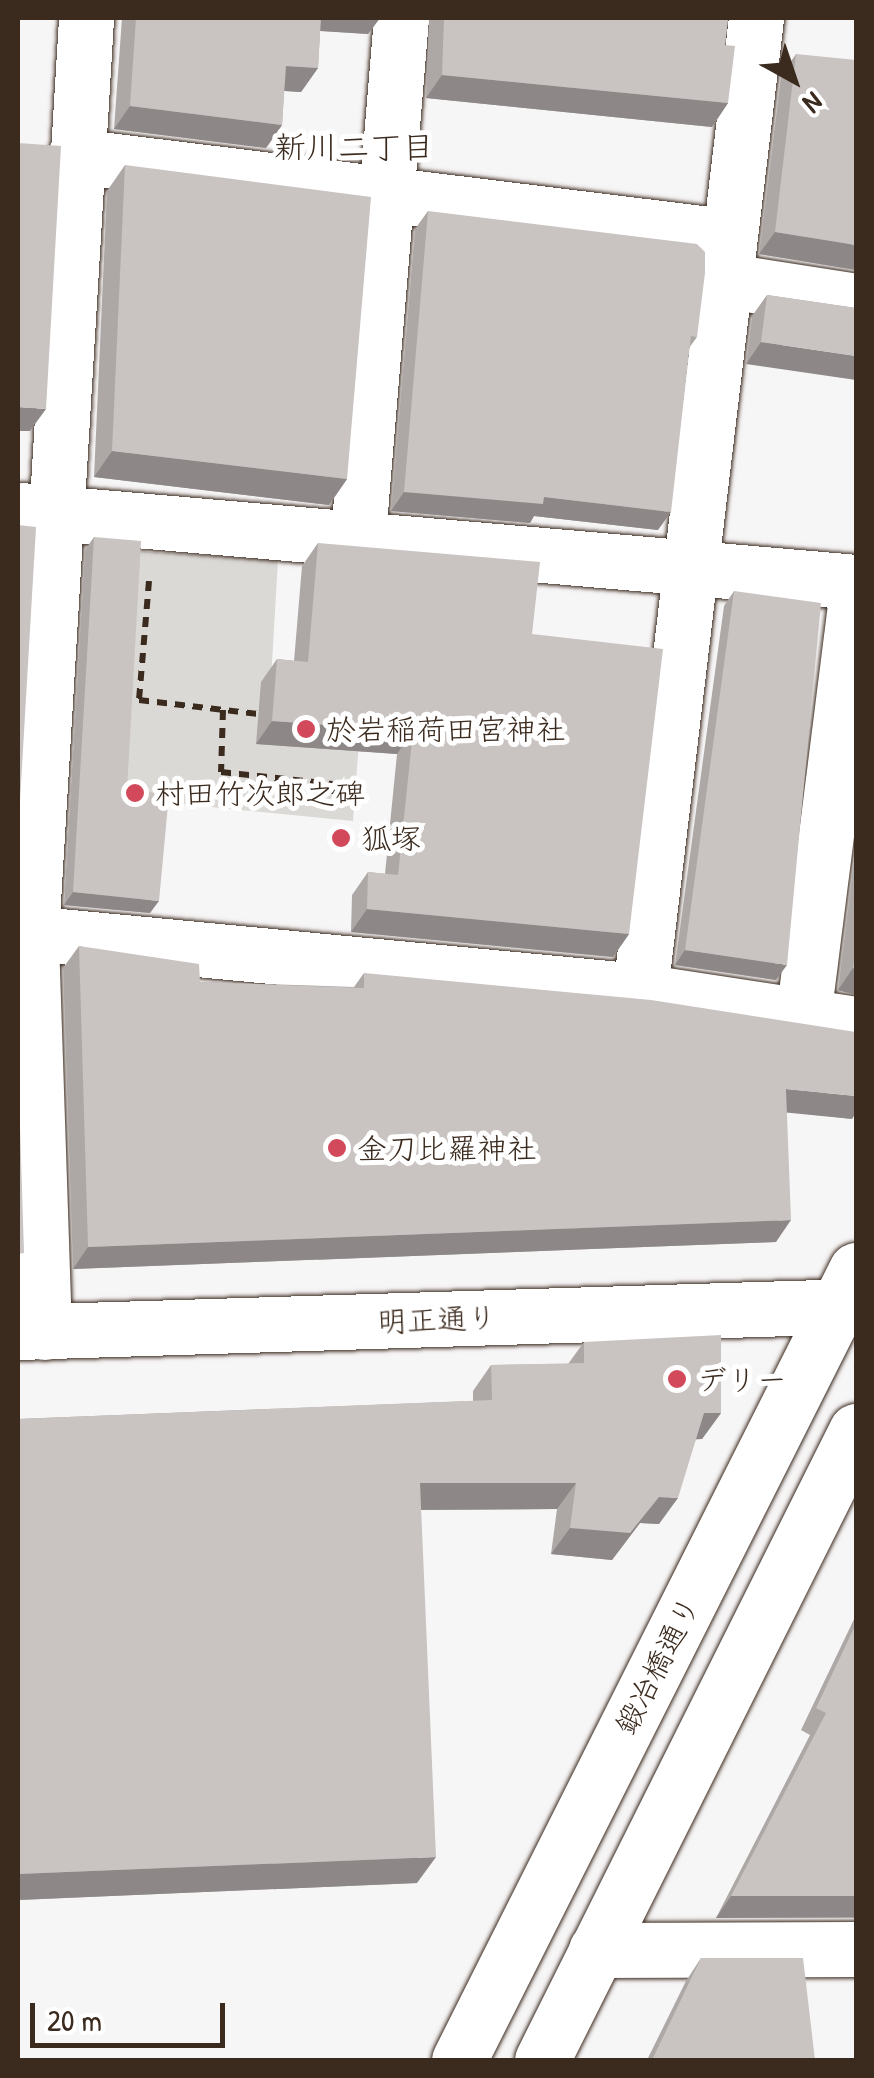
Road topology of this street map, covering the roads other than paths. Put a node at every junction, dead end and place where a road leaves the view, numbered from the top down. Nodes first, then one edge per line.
1 (86, 18) edge
2 (401, 18) edge
3 (756, 18) edge
4 (76, 156) junction
5 (382, 192) junction
6 (724, 258) junction
7 (856, 300) edge
8 (37, 511) edge
9 (358, 535) junction
10 (689, 564) junction
11 (856, 582) edge
12 (856, 600) edge
13 (24, 933) edge
14 (640, 991) junction
15 (804, 1017) junction
16 (856, 1024) edge
17 (851, 1294) edge
18 (31, 1332) edge
19 (856, 1431) edge
20 (856, 1949) edge
21 (596, 1950) junction
22 (459, 2060) edge
23 (542, 2060) edge

1 - 4 street
2 - 5 street
3 - 6 street
4 - 5 street
4 - 8 street
5 - 6 street
5 - 9 street
6 - 7 street
6 - 10 street
8 - 9 street
8 - 13 street
9 - 10 street
10 - 11 street
10 - 14 street
12 - 15 street
13 - 14 street
13 - 18 street
14 - 15 street
15 - 16 street
17 - 18 street, 明正通り
17 - 22 street, 鍛冶橋通り
19 - 21 street
20 - 21 street
21 - 23 street

